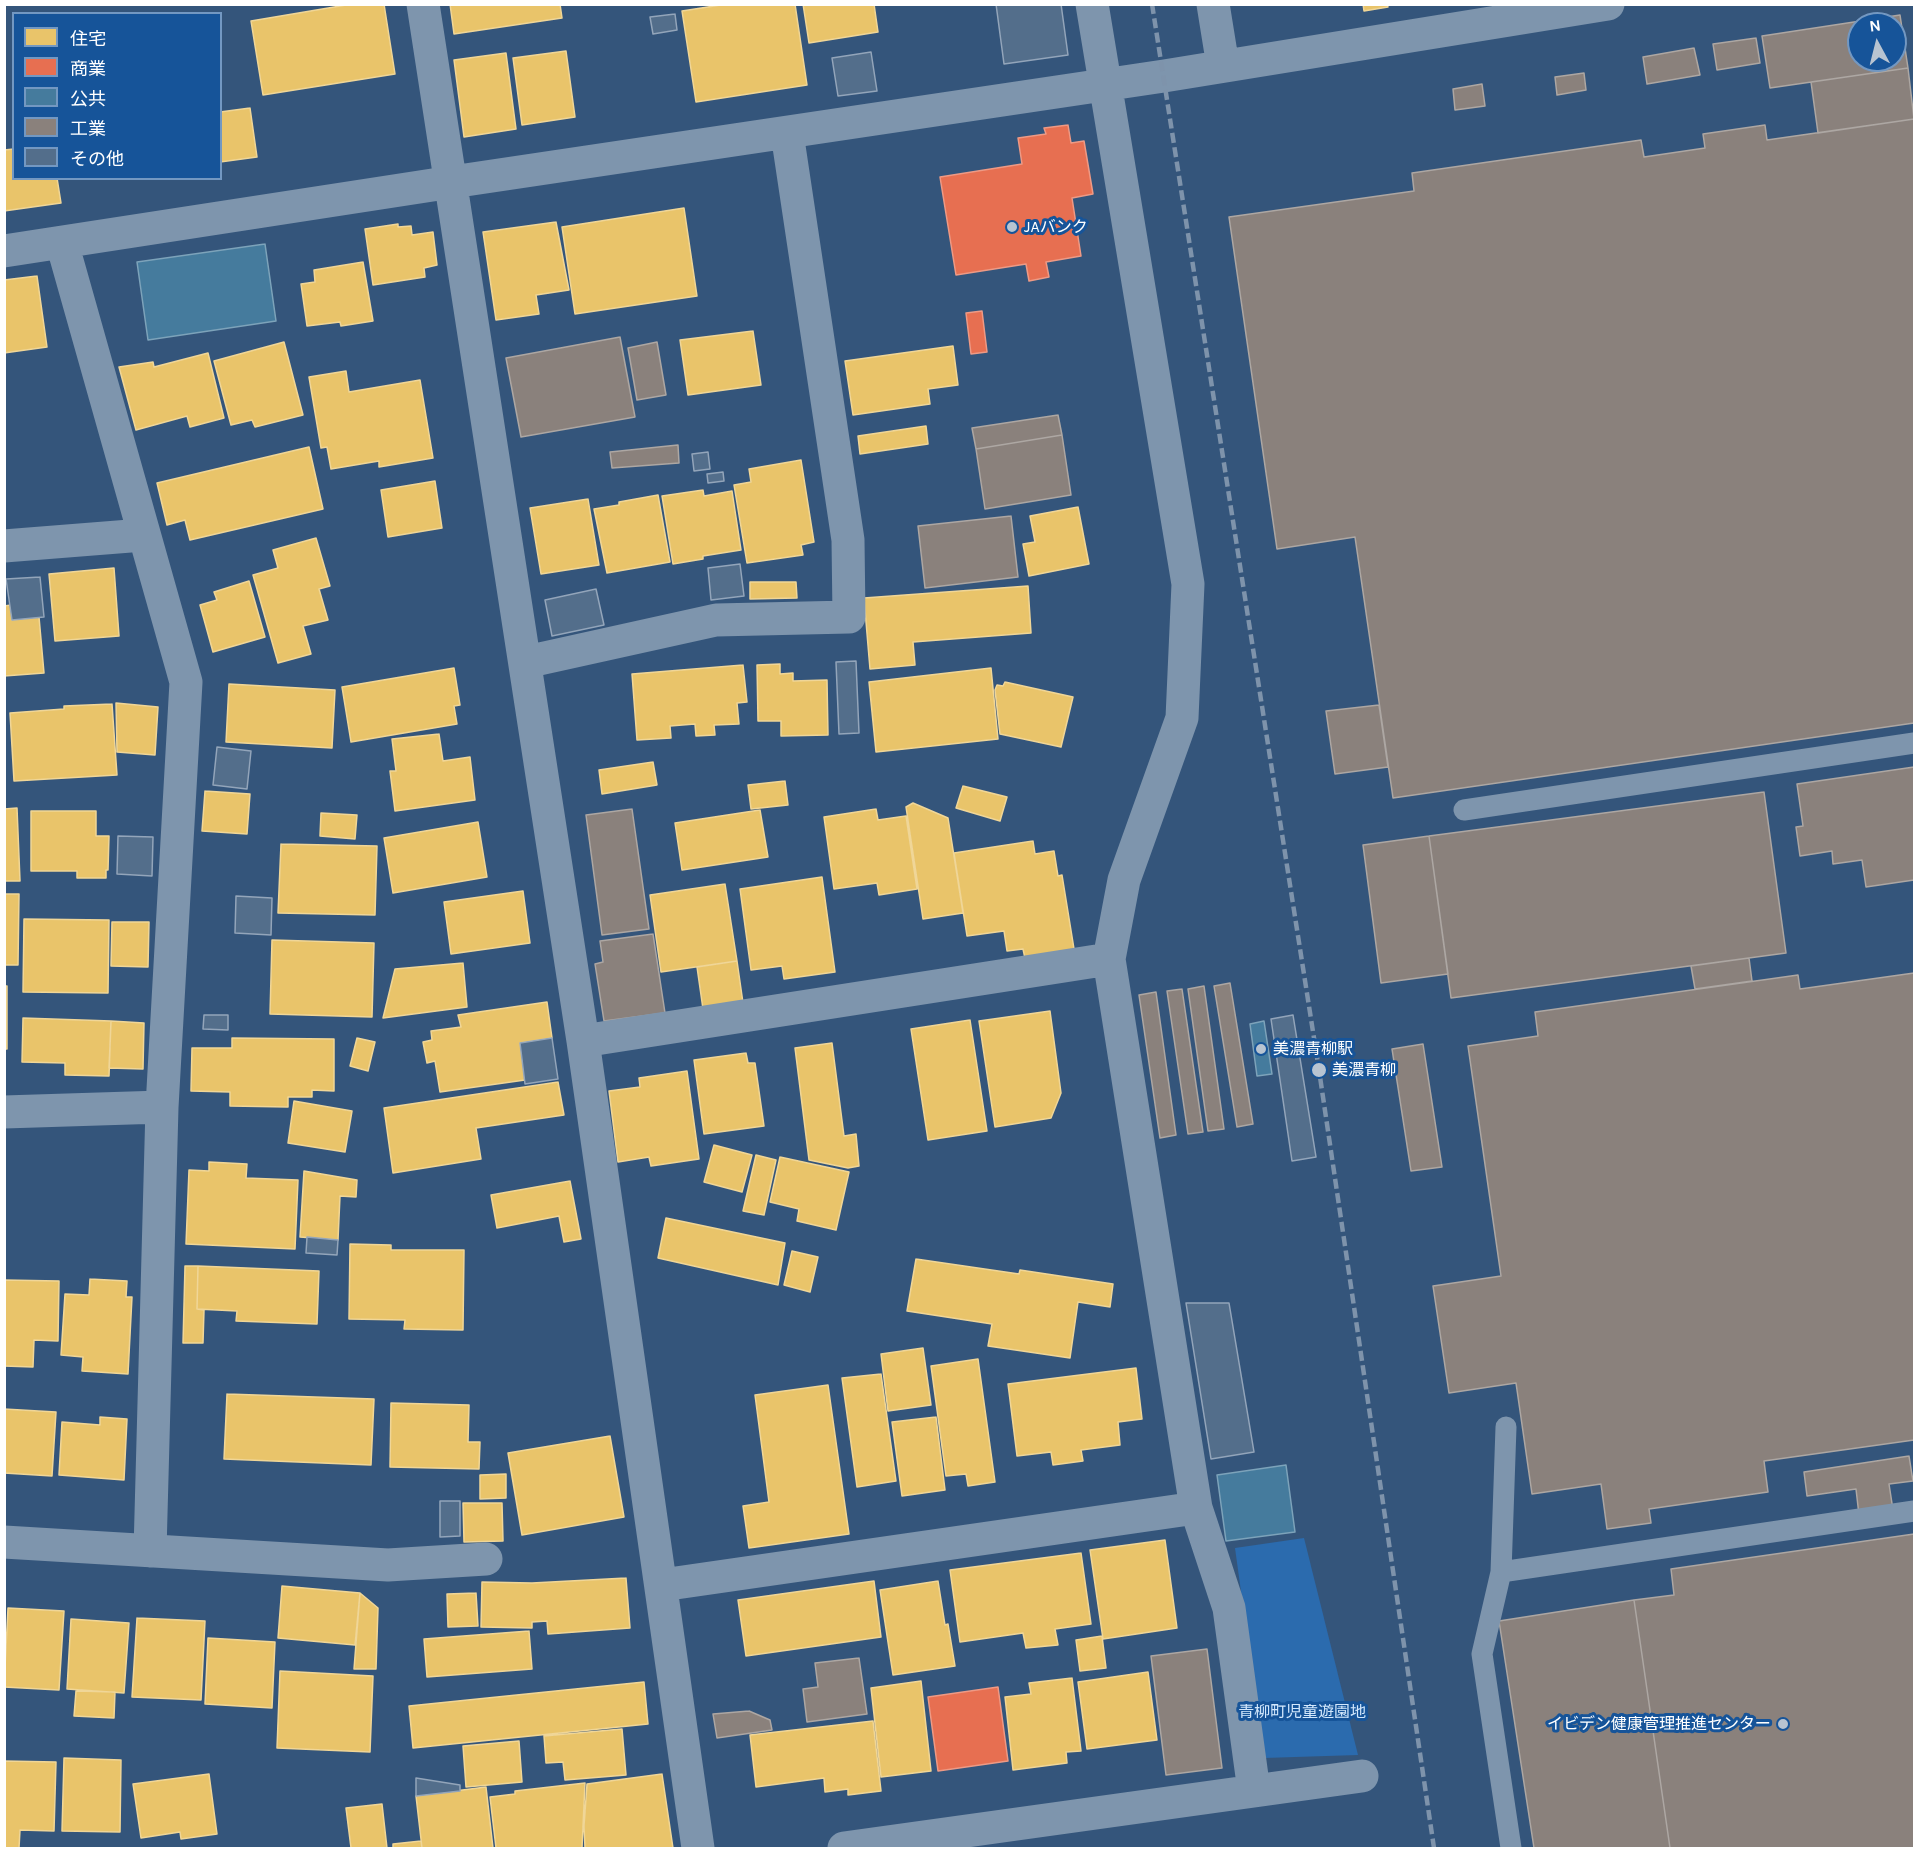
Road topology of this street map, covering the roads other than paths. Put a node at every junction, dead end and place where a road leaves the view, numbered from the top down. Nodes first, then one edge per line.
1 (423, 4) edge
2 (1092, 4) edge
3 (1214, 4) edge
4 (1608, 4) edge
5 (1223, 66) junction
6 (1104, 85) junction
7 (786, 133) junction
8 (452, 182) junction
9 (62, 243) junction
10 (4, 251) edge
11 (143, 535) junction
12 (4, 546) edge
13 (526, 662) junction
14 (1914, 743) edge
15 (1464, 810) dead end
16 (1109, 958) junction
17 (583, 1041) junction
18 (162, 1107) junction
19 (4, 1112) edge
20 (1506, 1427) dead end
21 (1196, 1508) junction
22 (1914, 1511) edge
23 (4, 1542) edge
24 (150, 1551) junction
25 (486, 1559) dead end
26 (1501, 1572) junction
27 (662, 1585) junction
28 (1362, 1776) dead end
29 (1254, 1791) junction
30 (698, 1848) edge
31 (844, 1848) edge
32 (1511, 1848) edge

1 - 8 street
2 - 6 street
3 - 5 street
4 - 5 street
5 - 6 street
6 - 7 street
6 - 16 street
7 - 8 street
7 - 13 street
8 - 9 street
8 - 13 street
9 - 10 street
9 - 11 street
11 - 12 street
11 - 18 street
13 - 17 street
14 - 15 lane
16 - 17 street
16 - 21 street
17 - 27 street
18 - 19 street
18 - 24 street
20 - 26 lane
21 - 27 street
21 - 29 street
22 - 26 lane
23 - 24 street
24 - 25 street
26 - 32 lane
27 - 30 street
28 - 29 street
29 - 31 street

